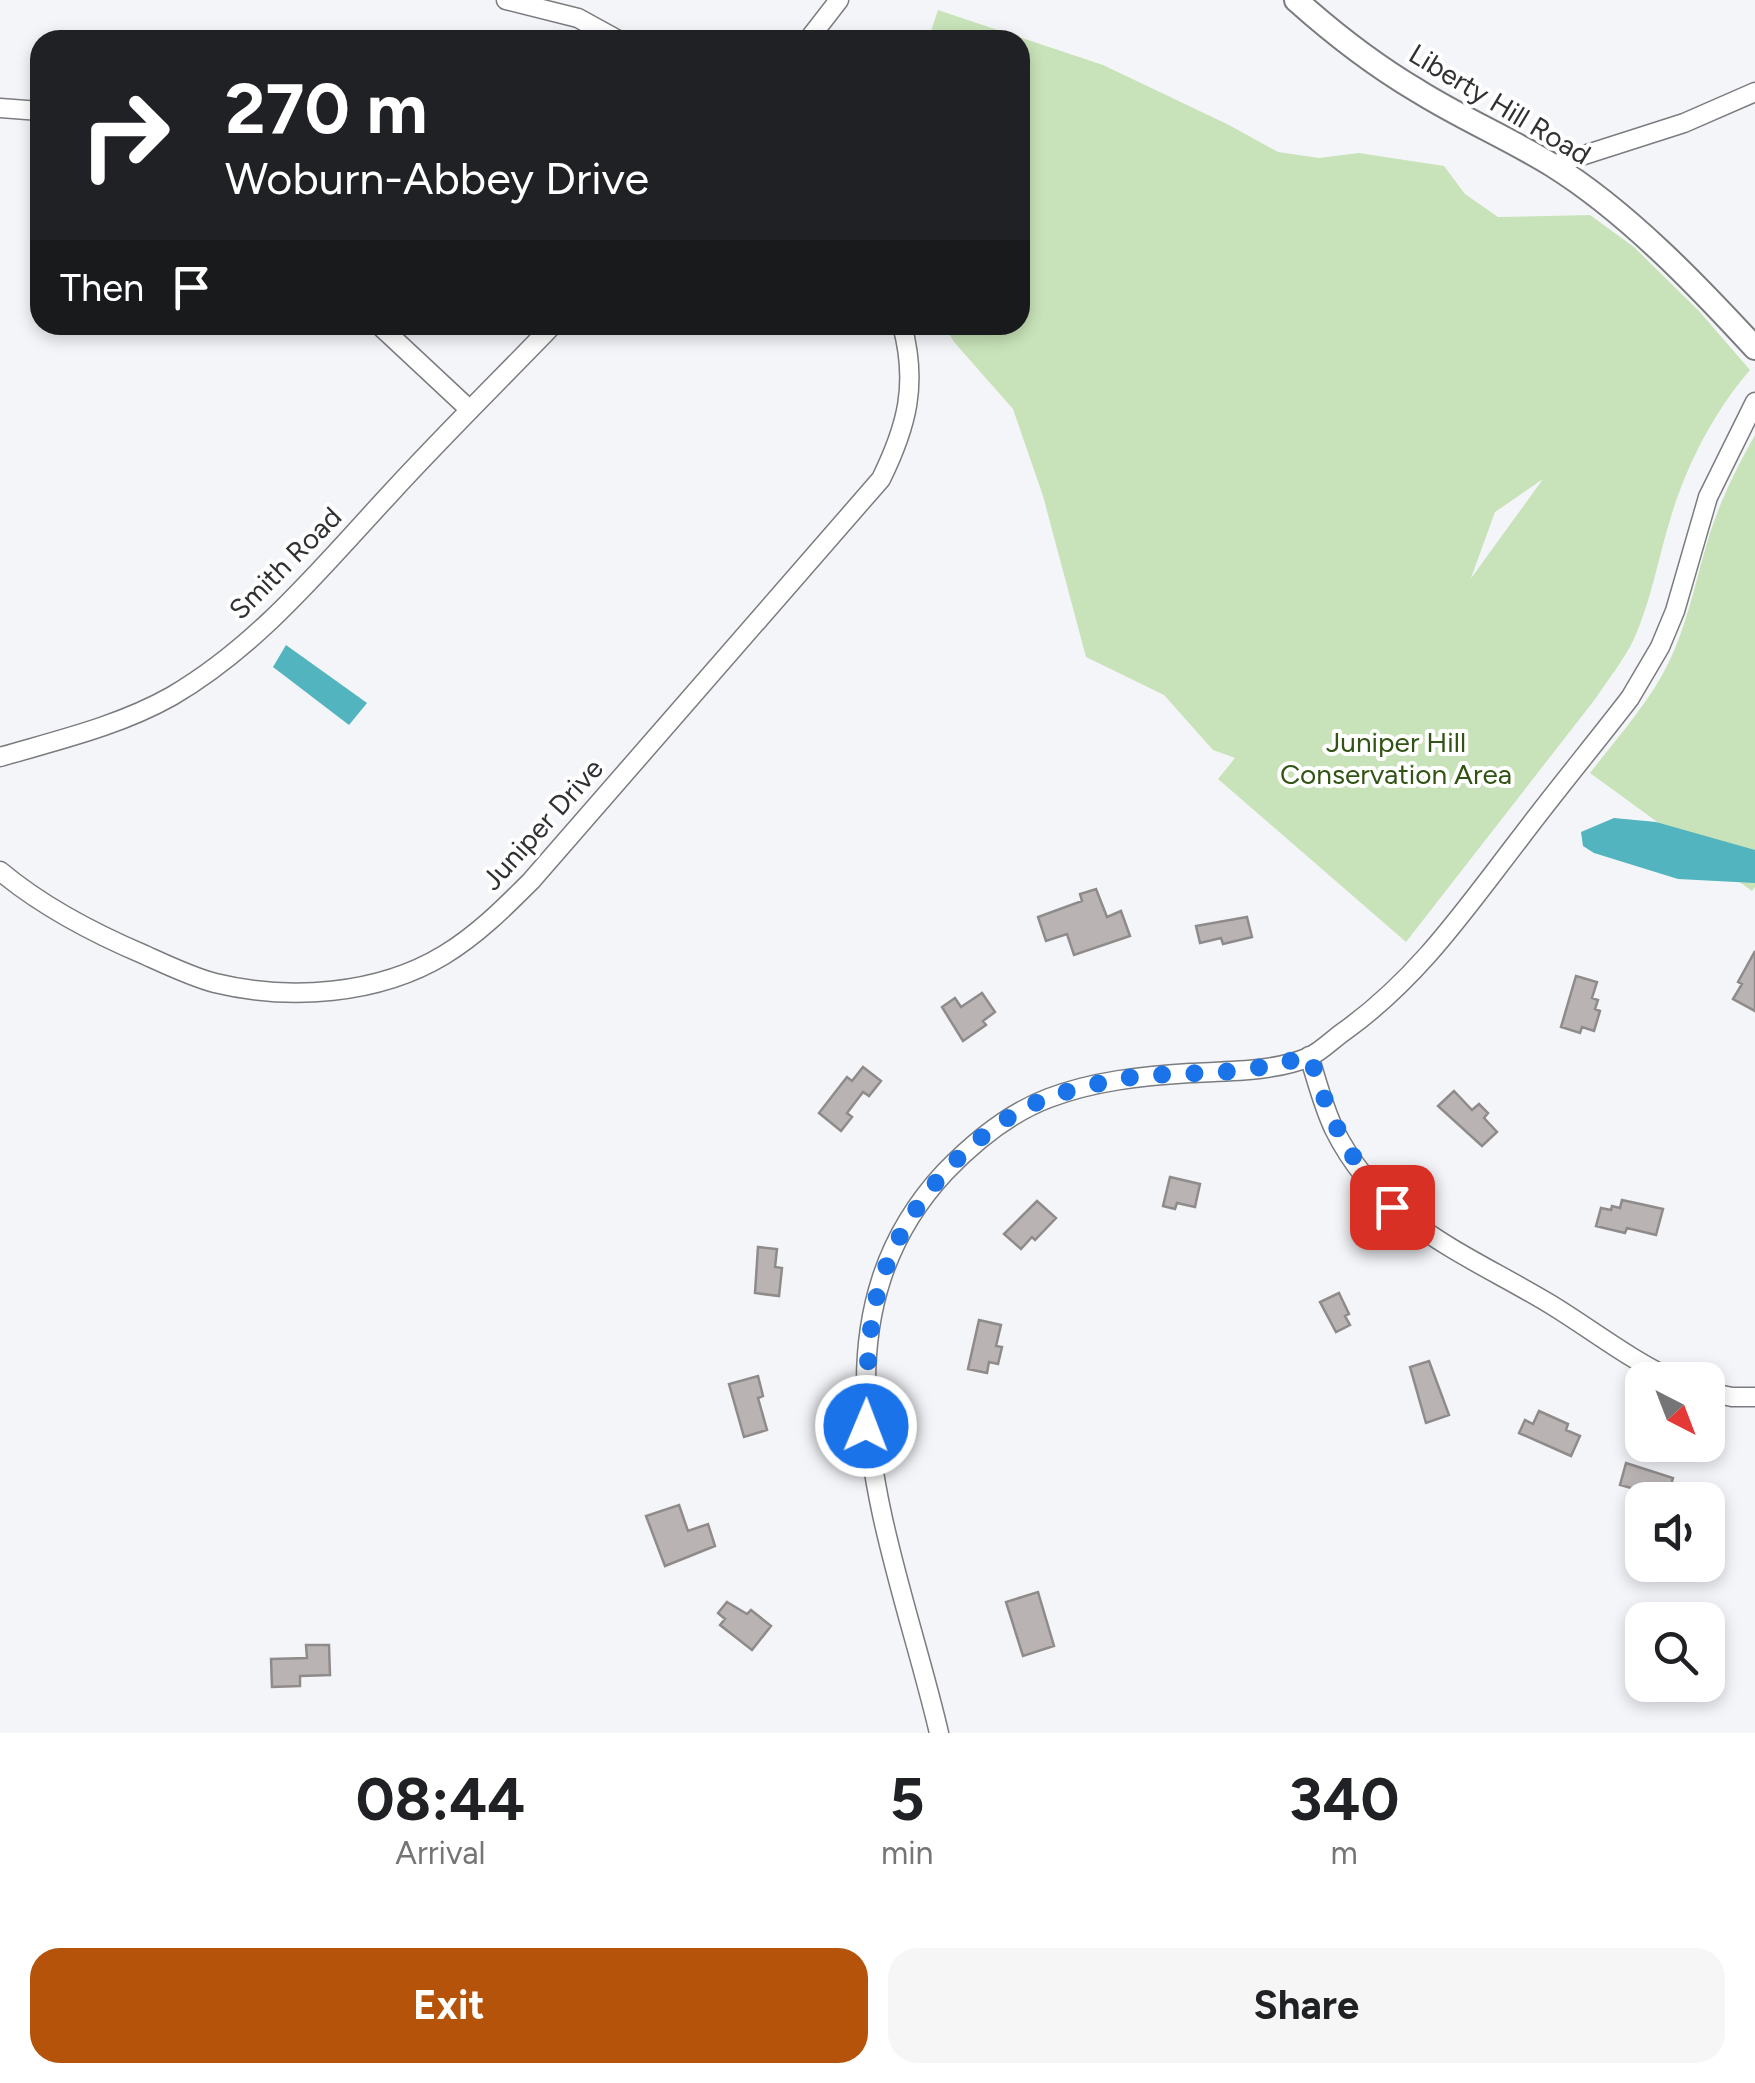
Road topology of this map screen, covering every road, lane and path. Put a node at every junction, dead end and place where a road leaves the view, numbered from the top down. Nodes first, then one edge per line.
1 (506, 0) edge
2 (839, 0) edge
3 (1296, 0) edge
4 (600, 30) edge
5 (816, 30) edge
6 (1755, 92) edge
7 (0, 108) edge
8 (30, 110) edge
9 (1553, 165) junction
10 (390, 335) edge
11 (543, 335) edge
12 (904, 335) edge
13 (1755, 348) edge
14 (1755, 402) edge
15 (470, 410) junction
16 (0, 757) edge
17 (0, 872) edge
18 (1310, 1056) junction
19 (1644, 1362) edge
20 (1725, 1396) edge
21 (1755, 1396) edge
22 (940, 1733) edge

1 - 4 street
2 - 5 street
3 - 9 street, Liberty Hill Road
6 - 9 street
7 - 8 street
9 - 13 street, Liberty Hill Road
10 - 15 street
11 - 15 street, Smith Road
12 - 17 street, Juniper Drive
14 - 18 street
15 - 16 street, Smith Road
18 - 19 street
18 - 22 street
20 - 21 street

